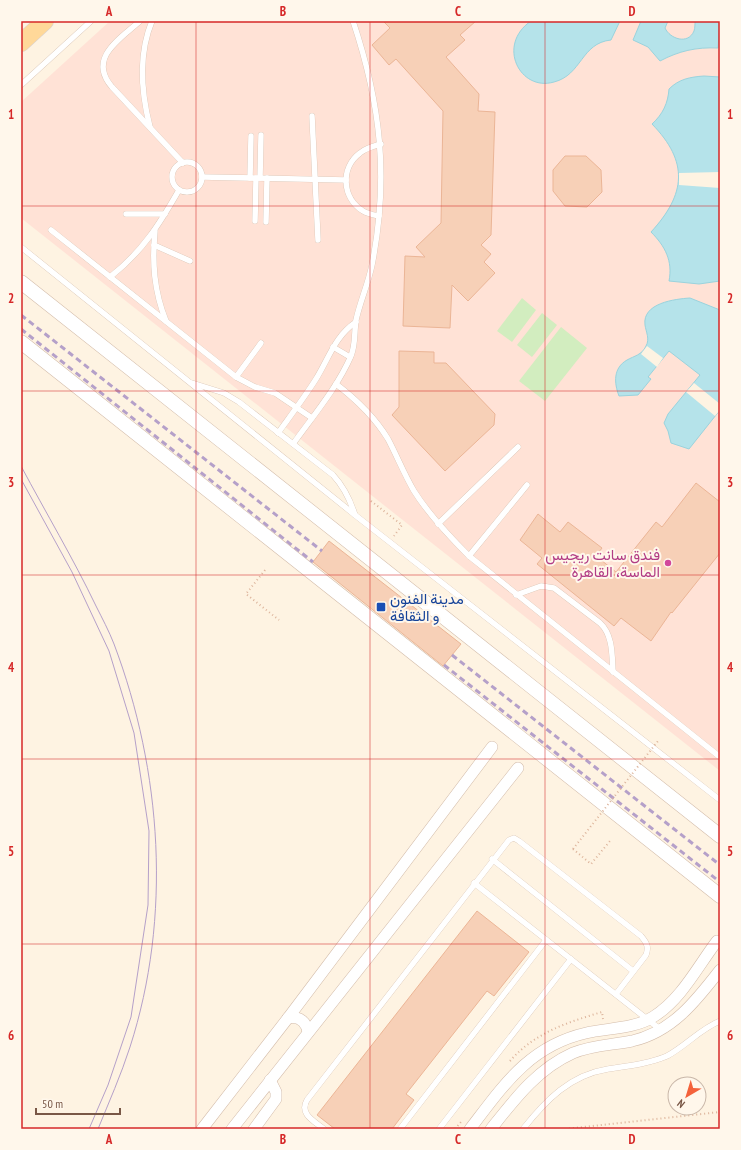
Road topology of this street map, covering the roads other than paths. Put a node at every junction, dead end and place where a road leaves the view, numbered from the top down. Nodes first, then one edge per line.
1 (45, 21) edge
2 (91, 21) edge
3 (140, 21) edge
4 (152, 21) edge
5 (353, 21) edge
6 (21, 43) edge
7 (21, 85) edge
8 (312, 116) dead end
9 (150, 127) junction
10 (261, 135) dead end
11 (251, 136) dead end
12 (381, 144) junction
13 (183, 163) junction
14 (202, 177) junction
15 (255, 178) junction
16 (267, 178) junction
17 (315, 179) junction
18 (346, 180) junction
19 (179, 190) junction
20 (126, 214) dead end
21 (165, 214) junction
22 (379, 216) junction
23 (255, 220) dead end
24 (266, 222) dead end
25 (51, 230) dead end
26 (155, 231) junction
27 (318, 240) dead end
28 (154, 245) junction
29 (21, 247) edge
30 (190, 261) dead end
31 (110, 277) junction
32 (21, 282) edge
33 (166, 321) junction
34 (356, 322) junction
35 (21, 342) edge
36 (261, 343) dead end
37 (333, 347) junction
38 (350, 357) junction
39 (236, 377) junction
40 (190, 382) junction
41 (336, 384) junction
42 (297, 407) junction
43 (312, 418) junction
44 (278, 433) junction
45 (293, 444) junction
46 (518, 447) dead end
47 (527, 485) dead end
48 (355, 515) junction
49 (438, 524) junction
50 (469, 556) junction
51 (516, 595) junction
52 (613, 672) junction
53 (492, 747) dead end
54 (720, 757) edge
55 (518, 768) dead end
56 (720, 800) edge
57 (720, 836) edge
58 (492, 858) junction
59 (474, 883) junction
60 (720, 896) edge
61 (546, 940) junction
62 (717, 941) dead end
63 (571, 959) junction
64 (720, 970) edge
65 (633, 971) junction
66 (616, 994) junction
67 (288, 1018) junction
68 (647, 1019) junction
69 (720, 1021) edge
70 (661, 1030) junction
71 (308, 1032) junction
72 (270, 1080) junction
73 (259, 1127) edge
74 (202, 1129) edge
75 (232, 1129) edge
76 (324, 1129) edge
77 (400, 1129) edge
78 (439, 1129) edge
79 (470, 1129) edge
80 (491, 1129) edge
81 (523, 1129) edge

1 - 6 main road
2 - 7 lane
3 - 9 lane
4 - 9 lane
5 - 12 lane
8 - 17 lane
9 - 13 lane
10 - 15 lane
11 - 15 lane
12 - 18 lane
12 - 22 lane
13 - 14 lane
13 - 19 lane
14 - 15 lane
14 - 19 lane
15 - 16 lane
15 - 23 lane
16 - 17 lane
16 - 24 lane
17 - 18 lane
17 - 27 lane
18 - 22 lane
19 - 21 lane
20 - 21 lane
21 - 26 lane
22 - 34 lane
25 - 31 lane
26 - 28 lane
26 - 31 lane
28 - 30 lane
28 - 33 lane
29 - 40 lane
31 - 33 lane
32 - 57 street
33 - 39 lane
34 - 37 lane
34 - 38 lane
35 - 60 street
36 - 39 lane
37 - 38 lane
37 - 42 lane
38 - 41 lane
39 - 42 lane
40 - 44 lane
40 - 48 lane
41 - 43 lane
41 - 49 lane
42 - 43 lane
42 - 44 lane
43 - 45 lane
44 - 45 lane
45 - 48 lane
46 - 49 lane
47 - 50 lane
48 - 56 lane
49 - 50 lane
50 - 51 lane
51 - 52 lane
51 - 52 lane
52 - 54 lane
53 - 67 street
55 - 71 street
58 - 59 lane
58 - 65 lane
58 - 65 lane
59 - 61 lane
59 - 76 lane
61 - 63 lane
61 - 77 lane
62 - 68 street
63 - 66 lane
63 - 78 lane
64 - 70 street
65 - 66 lane
66 - 68 lane
67 - 71 street
67 - 74 street
68 - 70 lane
68 - 79 street
69 - 81 lane
70 - 80 street
71 - 72 street
72 - 73 street
72 - 75 street

